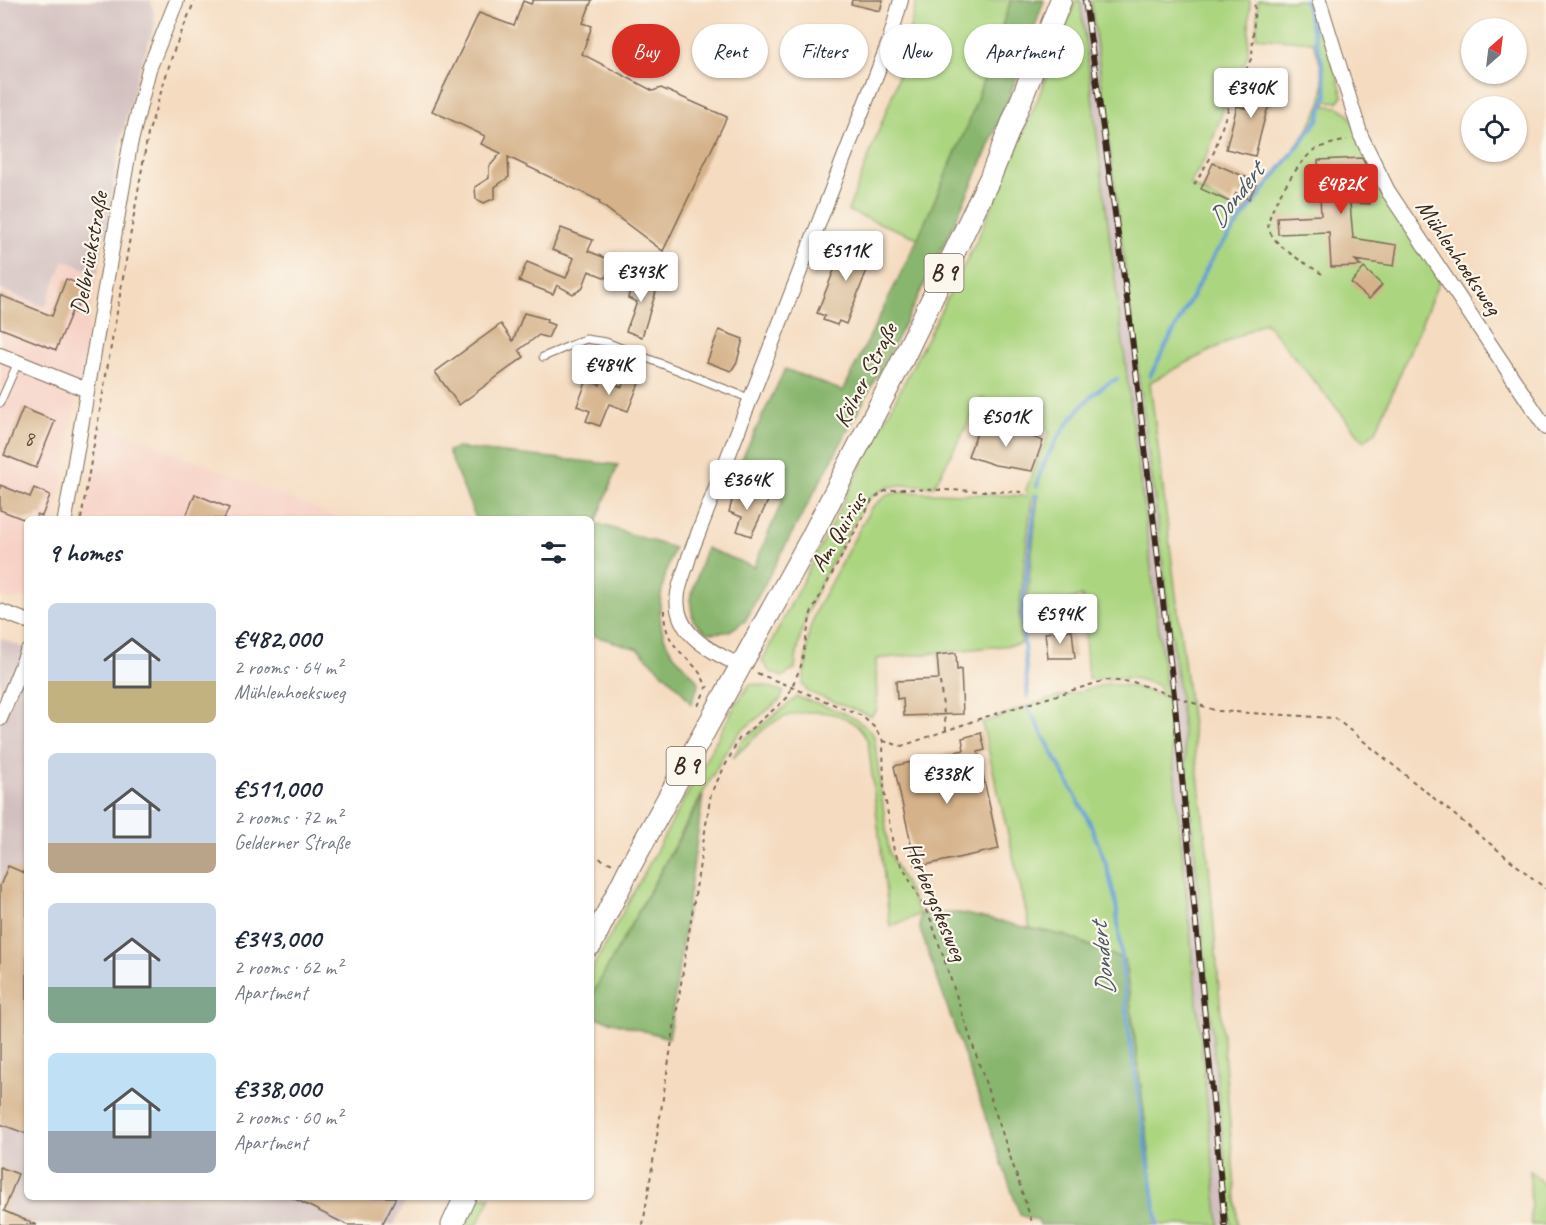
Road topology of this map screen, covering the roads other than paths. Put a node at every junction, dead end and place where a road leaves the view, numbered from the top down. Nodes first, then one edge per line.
1 (900, 0) edge
2 (1061, 0) edge
3 (1318, 0) edge
4 (175, 1) edge
5 (0, 355) edge
6 (543, 357) dead end
7 (18, 362) junction
8 (87, 390) junction
9 (751, 399) junction
10 (0, 403) edge
11 (1546, 428) edge
12 (66, 516) edge
13 (0, 611) edge
14 (24, 620) edge
15 (24, 659) edge
16 (741, 666) junction
17 (0, 719) edge
18 (594, 939) edge
19 (464, 1200) edge
20 (452, 1225) edge

1 - 9 street
2 - 16 main road, Kölner Straße / B 9
3 - 11 street, Mühlenhoeksweg
4 - 8 street, Delbrückstraße
5 - 7 street
6 - 9 lane
7 - 8 street
7 - 10 lane
8 - 12 street, Delbrückstraße
9 - 16 street
13 - 14 street
15 - 17 street
16 - 18 main road, B 9
19 - 20 main road

